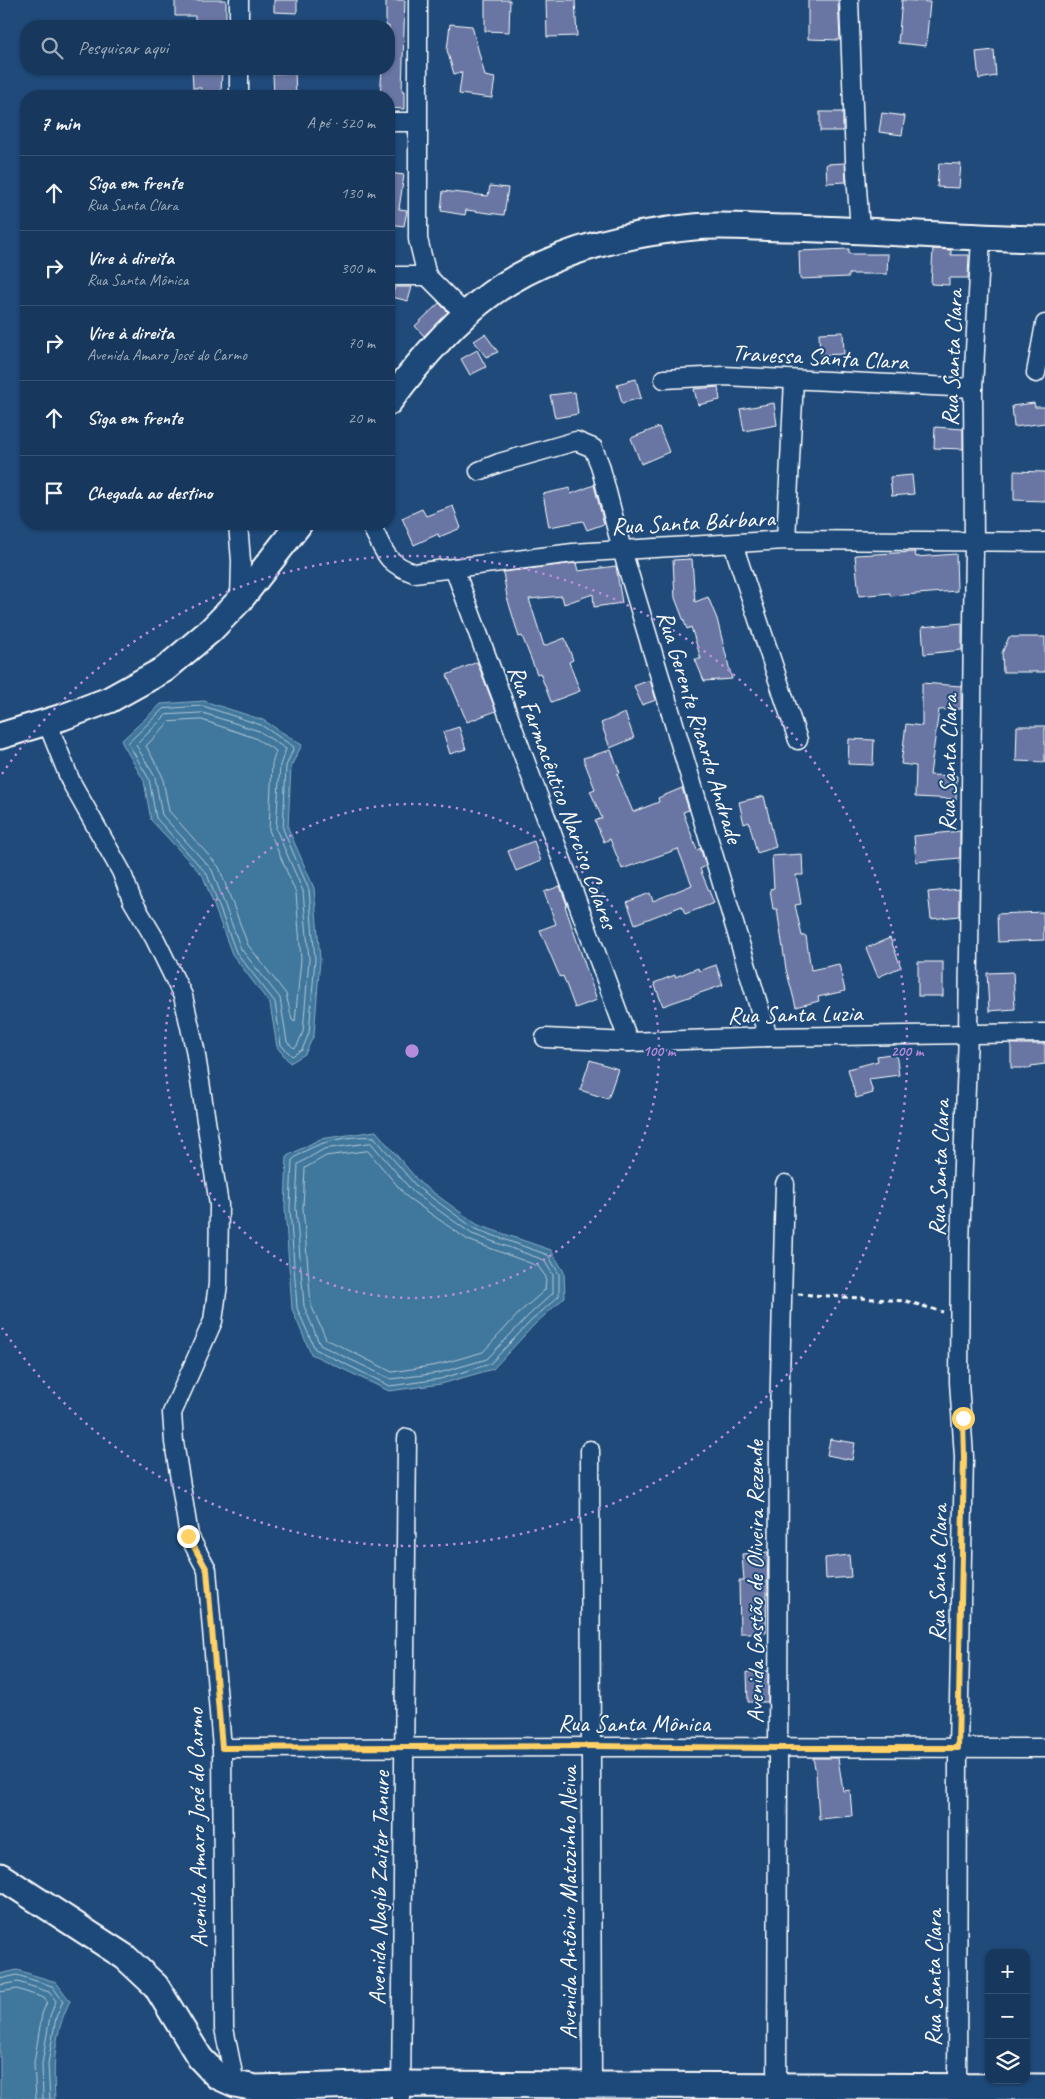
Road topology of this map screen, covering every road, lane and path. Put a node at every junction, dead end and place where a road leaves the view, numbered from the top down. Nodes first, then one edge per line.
1 (239, 0) edge
2 (418, 0) edge
3 (849, 0) edge
4 (239, 20) edge
5 (239, 75) edge
6 (239, 90) edge
7 (395, 122) edge
8 (417, 122) junction
9 (860, 230) junction
10 (981, 238) junction
11 (1045, 240) edge
12 (395, 276) edge
13 (427, 276) junction
14 (465, 314) junction
15 (1045, 324) edge
16 (1036, 373) dead end
17 (664, 379) dead end
18 (794, 380) junction
19 (973, 388) junction
20 (395, 394) edge
21 (478, 471) dead end
22 (238, 530) edge
23 (294, 530) edge
24 (373, 530) edge
25 (786, 540) junction
26 (1045, 542) edge
27 (974, 543) junction
28 (733, 544) junction
29 (622, 550) junction
30 (454, 568) junction
31 (240, 600) junction
32 (47, 722) junction
33 (0, 736) edge
34 (798, 740) dead end
35 (1045, 1033) edge
36 (968, 1035) junction
37 (768, 1037) junction
38 (545, 1038) dead end
39 (629, 1042) junction
40 (785, 1184) dead end
41 (782, 1294) junction
42 (960, 1316) junction
43 (407, 1438) dead end
44 (590, 1450) dead end
45 (591, 1746) junction
46 (404, 1747) junction
47 (222, 1748) junction
48 (778, 1748) junction
49 (958, 1748) junction
50 (1045, 1748) edge
51 (0, 1876) edge
52 (235, 2084) junction
53 (592, 2086) junction
54 (1045, 2087) edge
55 (401, 2092) edge
56 (777, 2093) edge
57 (957, 2093) edge

1 - 4 street
2 - 8 street
3 - 9 street
5 - 6 street
7 - 8 street
8 - 13 street
9 - 10 main road
9 - 14 main road
10 - 11 main road
10 - 19 street, Rua Santa Clara
12 - 13 street
13 - 14 street
14 - 20 main road
15 - 16 street
17 - 18 street, Travessa Santa Clara
18 - 19 street, Travessa Santa Clara
18 - 25 street
19 - 27 street, Rua Santa Clara
21 - 29 street, Rua Gerente Ricardo Andrade
22 - 31 street
23 - 31 main road
24 - 30 street, Rua Santa Bárbara
25 - 27 street, Rua Santa Bárbara
25 - 28 street, Rua Santa Bárbara
26 - 27 street, Rua Santa Bárbara
27 - 36 street, Rua Santa Clara
28 - 29 street, Rua Santa Bárbara
28 - 34 street
29 - 30 street, Rua Santa Bárbara
29 - 37 street, Rua Gerente Ricardo Andrade
30 - 39 street, Rua Farmacêutico Narciso Colares
31 - 32 main road
32 - 33 main road
32 - 47 street, Avenida Amaro José do Carmo
35 - 36 street, Rua Santa Luzia
36 - 37 street, Rua Santa Luzia
36 - 42 street, Rua Santa Clara
37 - 39 street, Rua Santa Luzia
38 - 39 street, Rua Santa Luzia
40 - 41 street, Avenida Gastão de Oliveira Rezende
41 - 42 path
41 - 48 street, Avenida Gastão de Oliveira Rezende
42 - 49 street, Rua Santa Clara
43 - 46 street, Avenida Nagib Zaiter Tanure
44 - 45 street, Avenida Antônio Matozinho Neiva
45 - 46 street, Rua Santa Mônica
45 - 48 street, Rua Santa Mônica
45 - 53 street, Avenida Antônio Matozinho Neiva
46 - 47 street, Rua Santa Mônica
46 - 55 street, Avenida Nagib Zaiter Tanure
47 - 52 street, Avenida Amaro José do Carmo
48 - 49 street, Rua Santa Mônica
48 - 56 street, Avenida Gastão de Oliveira Rezende
49 - 50 street, Rua Santa Mônica
49 - 57 street, Rua Santa Clara
51 - 52 main road
52 - 55 main road
53 - 55 main road
53 - 56 main road
54 - 57 main road
56 - 57 main road

